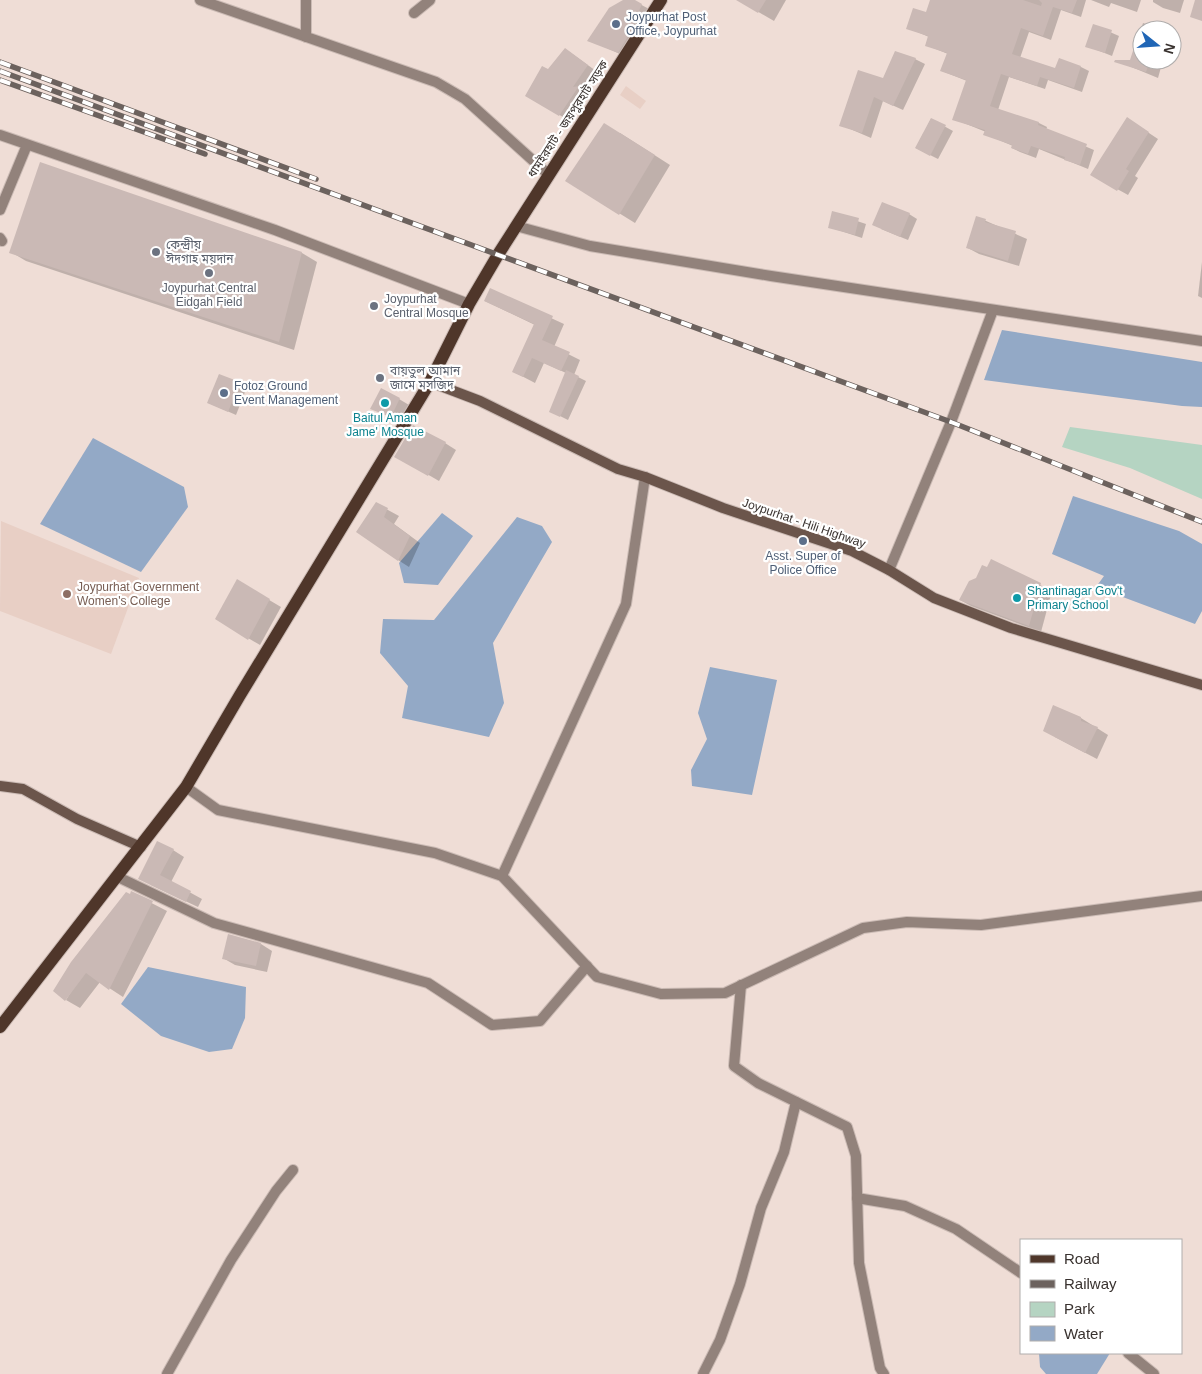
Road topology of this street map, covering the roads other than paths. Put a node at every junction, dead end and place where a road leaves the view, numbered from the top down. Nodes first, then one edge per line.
1 (200, 0) edge
2 (306, 0) edge
3 (430, 0) edge
4 (661, 0) edge
5 (414, 13) dead end
6 (306, 37) junction
7 (0, 135) edge
8 (27, 145) junction
9 (549, 175) junction
10 (0, 210) edge
11 (516, 226) junction
12 (469, 304) junction
13 (993, 310) junction
14 (1202, 341) edge
15 (430, 382) junction
16 (645, 477) junction
17 (889, 570) junction
18 (1202, 685) edge
19 (0, 786) edge
20 (186, 787) junction
21 (141, 847) junction
22 (502, 876) junction
23 (118, 877) junction
24 (1202, 896) edge
25 (587, 966) junction
26 (740, 985) junction
27 (0, 1027) edge
28 (796, 1102) junction
29 (292, 1170) dead end
30 (857, 1198) junction
31 (1020, 1272) edge
32 (1129, 1354) edge
33 (167, 1374) edge
34 (703, 1374) edge
35 (884, 1374) edge
36 (1154, 1374) edge

1 - 6 street
2 - 6 street
3 - 5 street
4 - 9 main road, ধামইরহাট - জয়পুরহাট সড়ক
6 - 9 street
7 - 8 street
8 - 10 street
8 - 12 street
9 - 11 main road, ধামইরহাট - জয়পুরহাট সড়ক
11 - 12 main road, ধামইরহাট - জয়পুরহাট সড়ক
11 - 13 street
12 - 15 main road, ধামইরহাট - জয়পুরহাট সড়ক
13 - 14 street
13 - 17 street
15 - 16 main road, Joypurhat - Hili Highway
15 - 20 main road, ধামইরহাট - জয়পুরহাট সড়ক
16 - 17 main road, Joypurhat - Hili Highway
16 - 22 street
17 - 18 main road, Joypurhat - Hili Highway
19 - 21 main road
20 - 21 main road, ধামইরহাট - জয়পুরহাট সড়ক
20 - 22 street
21 - 23 main road, ধামইরহাট - জয়পুরহাট সড়ক
22 - 25 street
23 - 25 street
23 - 27 main road, ধামইরহাট - জয়পুরহাট সড়ক
24 - 26 street
25 - 26 street
26 - 28 street
28 - 30 street
28 - 34 street
29 - 33 street
30 - 31 street
30 - 35 street
32 - 36 street

